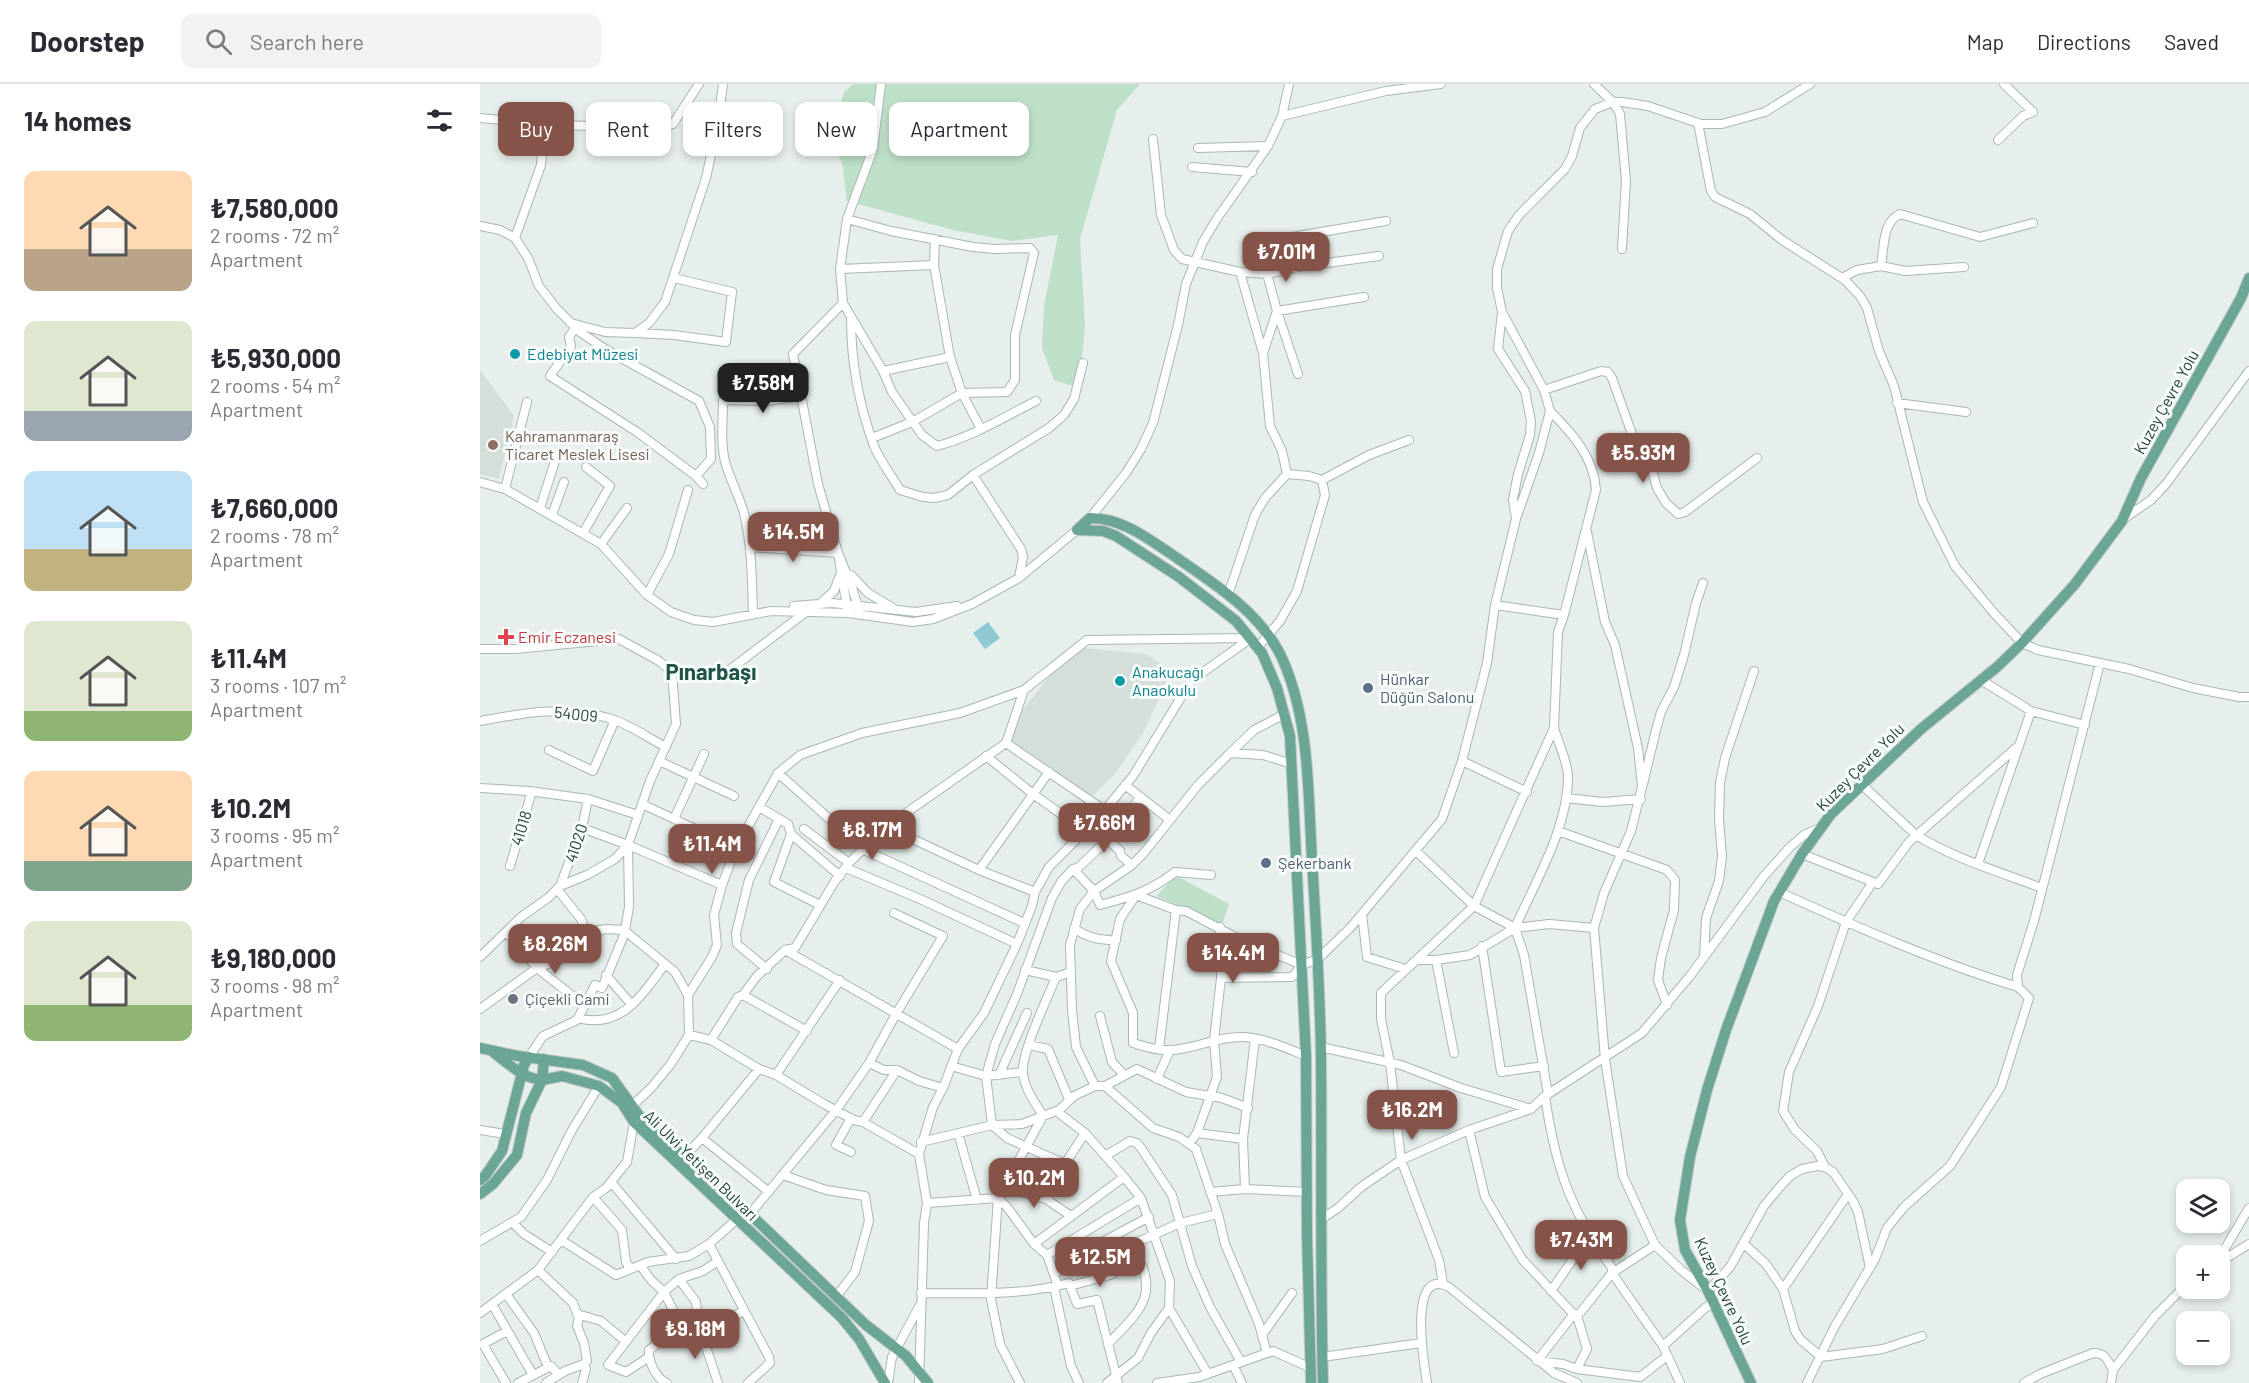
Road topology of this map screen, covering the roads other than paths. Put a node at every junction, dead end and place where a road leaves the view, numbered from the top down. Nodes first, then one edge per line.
1 (699, 84) edge
2 (723, 84) edge
3 (881, 84) edge
4 (1289, 84) edge
5 (1441, 84) edge
6 (1594, 84) edge
7 (1810, 84) edge
8 (2004, 84) edge
9 (1613, 102) junction
10 (1282, 116) junction
11 (480, 118) edge
12 (498, 120) edge
13 (1698, 123) junction
14 (574, 125) edge
15 (1153, 139) dead end
16 (1998, 140) dead end
17 (1269, 146) junction
18 (1198, 148) dead end
19 (542, 156) edge
20 (1192, 168) dead end
21 (1251, 172) junction
22 (848, 219) junction
23 (1386, 221) dead end
24 (2033, 223) dead end
25 (480, 226) edge
26 (515, 238) junction
27 (935, 239) junction
28 (1622, 249) dead end
29 (1378, 256) dead end
30 (1196, 261) junction
31 (934, 265) junction
32 (1881, 266) junction
33 (1964, 267) dead end
34 (840, 268) junction
35 (1240, 272) junction
36 (1255, 273) junction
37 (1267, 274) junction
38 (674, 278) junction
39 (1842, 278) junction
40 (2249, 278) edge
41 (1364, 297) dead end
42 (843, 303) junction
43 (1277, 311) junction
44 (1502, 312) junction
45 (851, 315) junction
46 (573, 325) junction
47 (635, 333) junction
48 (1263, 353) junction
49 (950, 357) junction
50 (1083, 363) dead end
51 (883, 371) junction
52 (2249, 371) edge
53 (1298, 374) dead end
54 (1544, 390) junction
55 (962, 393) junction
56 (801, 396) junction
57 (1036, 401) dead end
58 (527, 402) dead end
59 (1897, 403) junction
60 (1550, 411) junction
61 (1966, 412) dead end
62 (912, 422) junction
63 (981, 429) junction
64 (872, 438) junction
65 (1409, 440) dead end
66 (557, 455) dead end
67 (1757, 458) dead end
68 (586, 467) dead end
69 (1287, 474) junction
70 (973, 475) junction
71 (696, 476) junction
72 (1322, 480) junction
73 (480, 482) edge
74 (564, 482) dead end
75 (703, 484) dead end
76 (505, 489) junction
77 (688, 490) dead end
78 (540, 508) junction
79 (627, 508) dead end
80 (552, 515) junction
81 (1090, 518) junction
82 (1516, 519) junction
83 (2122, 521) junction
84 (1077, 530) junction
85 (1587, 532) junction
86 (583, 533) junction
87 (601, 544) junction
88 (750, 546) junction
89 (838, 553) junction
90 (843, 570) junction
91 (1019, 578) junction
92 (1703, 583) dead end
93 (647, 595) junction
94 (1228, 595) junction
95 (820, 604) junction
96 (972, 604) junction
97 (1495, 605) junction
98 (847, 609) junction
99 (859, 610) junction
100 (898, 610) junction
101 (771, 611) junction
102 (807, 611) junction
103 (753, 614) junction
104 (1564, 615) junction
105 (1269, 635) junction
106 (1251, 638) junction
107 (2022, 643) junction
108 (1258, 647) junction
109 (480, 649) edge
110 (2100, 663) junction
111 (1754, 671) dead end
112 (672, 672) junction
113 (1981, 680) junction
114 (1024, 690) junction
115 (2249, 697) edge
116 (2031, 711) junction
117 (1285, 714) junction
118 (615, 720) junction
119 (480, 721) edge
120 (2085, 725) junction
121 (1554, 728) junction
122 (1006, 743) junction
123 (666, 747) junction
124 (2017, 747) junction
125 (549, 750) dead end
126 (1230, 753) junction
127 (704, 754) dead end
128 (986, 756) junction
129 (659, 761) junction
130 (1462, 761) junction
131 (1292, 764) junction
132 (1049, 772) junction
133 (778, 773) junction
134 (693, 777) junction
135 (1861, 784) junction
136 (1125, 785) junction
137 (1642, 787) junction
138 (480, 788) edge
139 (532, 791) junction
140 (1527, 792) junction
141 (1033, 794) junction
142 (734, 796) dead end
143 (1140, 798) junction
144 (1566, 798) junction
145 (588, 799) junction
146 (1641, 799) junction
147 (642, 804) junction
148 (759, 807) junction
149 (1104, 810) junction
150 (638, 814) junction
151 (674, 819) junction
152 (779, 819) junction
153 (1170, 820) junction
154 (886, 827) junction
155 (1088, 827) junction
156 (582, 828) junction
157 (1821, 828) junction
158 (804, 829) dead end
159 (1558, 831) junction
160 (791, 834) junction
161 (1916, 835) junction
162 (1107, 840) junction
163 (628, 845) junction
164 (736, 848) junction
165 (864, 850) junction
166 (1416, 851) junction
167 (1802, 854) junction
168 (1621, 855) junction
169 (1978, 864) junction
170 (848, 865) junction
171 (1132, 865) junction
172 (510, 866) dead end
173 (1073, 869) junction
174 (979, 870) junction
175 (1211, 875) dead end
176 (840, 876) junction
177 (1873, 882) junction
178 (722, 885) junction
179 (558, 887) junction
180 (2042, 888) junction
181 (1035, 891) junction
182 (1094, 891) junction
183 (1779, 892) junction
184 (1136, 895) junction
185 (820, 904) junction
186 (1474, 906) junction
187 (1176, 910) junction
188 (894, 913) dead end
189 (1362, 914) junction
190 (1024, 922) junction
191 (1846, 922) junction
192 (1220, 927) junction
193 (1074, 928) junction
194 (1515, 928) junction
195 (1594, 928) junction
196 (624, 930) junction
197 (506, 932) junction
198 (586, 932) junction
199 (1116, 940) junction
200 (1017, 944) junction
201 (1482, 946) junction
202 (785, 950) junction
203 (480, 957) edge
204 (1704, 957) junction
205 (1318, 959) junction
206 (1417, 960) junction
207 (1436, 960) junction
208 (665, 964) junction
209 (1302, 965) junction
210 (537, 968) junction
211 (767, 969) junction
212 (1404, 969) junction
213 (1025, 970) junction
214 (1071, 972) junction
215 (606, 975) junction
216 (1056, 977) junction
217 (1221, 978) junction
218 (840, 980) junction
219 (2018, 987) junction
220 (688, 995) junction
221 (744, 995) junction
222 (584, 1005) junction
223 (632, 1005) junction
224 (1667, 1005) junction
225 (480, 1009) edge
226 (1027, 1013) dead end
227 (896, 1014) junction
228 (1100, 1017) dead end
229 (578, 1018) junction
230 (807, 1031) junction
231 (689, 1035) junction
232 (1255, 1039) junction
233 (711, 1040) junction
234 (1214, 1040) junction
235 (538, 1045) junction
236 (1029, 1045) junction
237 (1321, 1047) junction
238 (485, 1049) edge
239 (958, 1049) junction
240 (1159, 1049) junction
241 (1170, 1050) junction
242 (1454, 1053) dead end
243 (1306, 1056) junction
244 (529, 1057) junction
245 (544, 1059) junction
246 (1605, 1059) junction
247 (869, 1063) junction
248 (1390, 1063) junction
249 (951, 1066) junction
250 (1544, 1066) junction
251 (759, 1069) junction
252 (897, 1070) junction
253 (1022, 1072) junction
254 (522, 1074) junction
255 (776, 1075) junction
256 (999, 1075) junction
257 (1124, 1075) junction
258 (986, 1076) junction
259 (1157, 1079) junction
260 (542, 1080) junction
261 (599, 1086) junction
262 (1095, 1086) junction
263 (1105, 1086) junction
264 (943, 1088) junction
265 (1547, 1095) junction
266 (1211, 1096) junction
267 (1069, 1099) junction
268 (632, 1106) junction
269 (1248, 1108) junction
270 (837, 1109) junction
271 (1531, 1109) junction
272 (1059, 1110) junction
273 (1043, 1116) junction
274 (851, 1118) junction
275 (634, 1122) junction
276 (862, 1122) junction
277 (992, 1125) junction
278 (480, 1130) edge
279 (1469, 1130) junction
280 (958, 1133) junction
281 (1084, 1133) junction
282 (1197, 1133) junction
283 (506, 1134) junction
284 (702, 1138) junction
285 (1243, 1139) junction
286 (921, 1142) junction
287 (1189, 1144) junction
288 (1026, 1147) junction
289 (851, 1152) dead end
290 (919, 1154) junction
291 (1105, 1156) junction
292 (683, 1158) junction
293 (1401, 1160) junction
294 (1065, 1164) junction
295 (1825, 1167) junction
296 (783, 1175) junction
297 (1124, 1177) junction
298 (480, 1180) edge
299 (611, 1182) junction
300 (1004, 1187) junction
301 (1245, 1189) junction
302 (1210, 1191) junction
303 (769, 1192) junction
304 (1307, 1192) junction
305 (480, 1194) edge
306 (1848, 1194) junction
307 (593, 1197) junction
308 (998, 1198) junction
309 (1141, 1198) junction
310 (1046, 1199) junction
311 (977, 1200) junction
312 (927, 1203) junction
313 (2249, 1208) edge
314 (750, 1214) junction
315 (1218, 1214) junction
316 (1071, 1216) junction
317 (1149, 1217) junction
318 (736, 1220) junction
319 (1320, 1220) junction
320 (513, 1222) junction
321 (1180, 1223) junction
322 (1153, 1234) junction
323 (1589, 1236) junction
324 (561, 1240) junction
325 (480, 1241) edge
326 (1743, 1243) junction
327 (709, 1244) junction
328 (1034, 1244) junction
329 (2249, 1244) edge
330 (1655, 1245) junction
331 (2227, 1245) edge
332 (552, 1252) junction
333 (1047, 1256) junction
334 (2230, 1256) edge
335 (678, 1258) junction
336 (1140, 1259) junction
337 (718, 1261) junction
338 (640, 1264) junction
339 (630, 1268) junction
340 (1870, 1268) junction
341 (538, 1270) junction
342 (1612, 1273) junction
343 (1054, 1274) junction
344 (692, 1275) junction
345 (679, 1279) junction
346 (1443, 1284) junction
347 (1056, 1286) junction
348 (1070, 1286) junction
349 (1783, 1289) junction
350 (1551, 1291) junction
351 (1708, 1291) junction
352 (664, 1292) junction
353 (992, 1293) junction
354 (1292, 1293) dead end
355 (506, 1294) junction
356 (2176, 1295) edge
357 (836, 1297) junction
358 (921, 1297) junction
359 (1713, 1303) junction
360 (492, 1304) junction
361 (1169, 1308) junction
362 (744, 1311) junction
363 (480, 1313) edge
364 (577, 1314) junction
365 (1573, 1315) junction
366 (699, 1326) junction
367 (507, 1331) junction
368 (684, 1332) junction
369 (1262, 1335) junction
370 (1922, 1336) dead end
371 (626, 1341) junction
372 (1421, 1343) junction
373 (1108, 1344) junction
374 (1663, 1346) junction
375 (896, 1348) junction
376 (1267, 1353) junction
377 (1667, 1356) junction
378 (649, 1357) junction
379 (1821, 1357) junction
380 (1322, 1358) junction
381 (1537, 1361) junction
382 (584, 1364) junction
383 (1237, 1364) junction
384 (548, 1367) junction
385 (1311, 1368) junction
386 (919, 1369) junction
387 (1577, 1369) junction
388 (2112, 1370) junction
389 (1208, 1374) junction
390 (533, 1375) junction
391 (559, 1375) junction
392 (1117, 1379) edge
393 (1637, 1380) edge
394 (506, 1383) edge
395 (518, 1383) edge
396 (546, 1383) edge
397 (582, 1383) edge
398 (667, 1383) edge
399 (718, 1383) edge
400 (748, 1383) edge
401 (886, 1383) edge
402 (919, 1383) edge
403 (928, 1383) edge
404 (1020, 1383) edge
405 (1078, 1383) edge
406 (1107, 1383) edge
407 (1157, 1383) edge
408 (1242, 1383) edge
409 (1311, 1383) edge
410 (1323, 1383) edge
411 (1426, 1383) edge
412 (1577, 1383) edge
413 (1680, 1383) edge
414 (1751, 1383) edge
415 (1807, 1383) edge
416 (2024, 1383) edge
417 (2112, 1383) edge

1 - 14 street
2 - 38 street
3 - 22 street
4 - 10 street
5 - 10 street
6 - 9 street
7 - 13 street
8 - 16 street
9 - 13 street
9 - 28 street
9 - 44 street
10 - 17 street
11 - 12 street
13 - 39 street
15 - 30 street
17 - 18 street
17 - 21 street
19 - 26 street
20 - 21 street
21 - 30 street
22 - 27 street
22 - 34 street
23 - 36 street
24 - 32 street
25 - 26 street
26 - 46 street
27 - 31 street
27 - 55 street
29 - 37 street
30 - 35 street
30 - 81 street
31 - 34 street
31 - 49 street
32 - 33 street
32 - 39 street
34 - 42 street
35 - 36 street
35 - 48 street
36 - 37 street
37 - 43 street
38 - 47 street
38 - 47 street
39 - 59 street
40 - 83 main road, Kuzey Çevre Yolu
41 - 43 street
42 - 45 street
42 - 56 street
43 - 48 street
43 - 53 street
44 - 54 street
44 - 82 street
45 - 51 street
45 - 64 street
46 - 47 street
46 - 71 street
46 - 71 street
48 - 69 street
49 - 51 street
49 - 55 street
50 - 70 street
51 - 62 street
52 - 83 street
54 - 60 street
54 - 67 street
55 - 62 street
55 - 63 street
56 - 88 street
56 - 89 street
57 - 63 street
58 - 76 street
59 - 61 street
59 - 107 street
60 - 82 street
60 - 85 street
62 - 63 street
62 - 64 street
64 - 70 street
65 - 72 street
66 - 78 street
68 - 86 street
69 - 72 street
69 - 94 street
70 - 91 street
71 - 75 street
72 - 105 street
73 - 76 street
74 - 80 street
76 - 78 street
77 - 93 street
78 - 80 street
79 - 87 street
80 - 86 street
81 - 84 main road
81 - 94 main road
82 - 97 street
83 - 107 main road, Kuzey Çevre Yolu
84 - 91 street
84 - 106 main road
85 - 104 street
85 - 137 street
86 - 87 street
87 - 93 street
88 - 89 street
88 - 103 street
89 - 90 street
90 - 95 street
90 - 98 street
90 - 99 street
90 - 100 street
91 - 96 street
92 - 137 street
93 - 103 street
94 - 105 main road
95 - 98 street
95 - 101 street
96 - 99 street
96 - 100 street
97 - 104 street
97 - 130 street
98 - 99 street
98 - 102 street
99 - 100 street
101 - 102 street
101 - 103 street
102 - 112 street
104 - 121 street
105 - 108 street
105 - 205 main road
106 - 108 main road
106 - 114 street
106 - 136 street
107 - 110 street
107 - 113 main road, Kuzey Çevre Yolu
108 - 117 main road
109 - 112 street
110 - 115 street
110 - 120 street
111 - 204 street
112 - 123 street
113 - 116 street
113 - 135 main road, Kuzey Çevre Yolu
114 - 122 street
114 - 133 street
116 - 120 street
116 - 124 street
117 - 126 street
117 - 131 main road
118 - 119 street, 54009
118 - 123 street, 54009
118 - 125 street
120 - 180 street
121 - 140 street
121 - 144 street
122 - 128 street
122 - 132 street
123 - 129 street
124 - 161 street
124 - 169 street
126 - 131 street
126 - 153 street
127 - 134 street
128 - 141 street
128 - 154 street
129 - 134 street
129 - 147 street
130 - 140 street
130 - 166 street
131 - 209 main road
132 - 141 street
132 - 149 street
133 - 148 street
133 - 165 street
134 - 142 street
134 - 151 street
135 - 157 main road, Kuzey Çevre Yolu
135 - 161 street
136 - 143 street
136 - 149 street
137 - 146 street
138 - 139 street
139 - 145 street
139 - 172 street, 41018
140 - 186 street
141 - 155 street
141 - 174 street
143 - 153 street
143 - 162 street
144 - 146 street
144 - 159 street
145 - 150 street
145 - 156 street, 41020
146 - 168 street
147 - 150 street
147 - 151 street
148 - 152 street
148 - 164 street
149 - 155 street
150 - 163 street
151 - 164 street
152 - 160 street
152 - 211 street
153 - 171 street
154 - 165 street
154 - 174 street
155 - 162 street
155 - 181 street
156 - 163 street
156 - 179 street, 41020
157 - 167 main road, Kuzey Çevre Yolu
157 - 204 street
158 - 170 street
159 - 168 street
159 - 194 street
160 - 176 street
160 - 185 street
161 - 169 street
161 - 177 street
162 - 171 street
162 - 173 street
163 - 178 street
163 - 179 street
163 - 196 street
164 - 178 street
165 - 170 street
165 - 190 street
166 - 186 street
166 - 189 street
167 - 177 street
167 - 183 main road, Kuzey Çevre Yolu
168 - 195 street
168 - 224 street
169 - 180 street
170 - 176 street
170 - 200 street
171 - 182 street
173 - 182 street
173 - 213 street
174 - 181 street
175 - 184 street
176 - 185 street
177 - 191 street
178 - 220 street
179 - 197 street
179 - 198 street
180 - 219 street
181 - 190 street
182 - 184 street
182 - 193 street
183 - 191 street
183 - 351 main road, Kuzey Çevre Yolu
184 - 187 street
184 - 199 street
185 - 202 street
186 - 194 street
186 - 206 street
187 - 192 street
187 - 240 street
188 - 227 street
189 - 205 street
189 - 212 street
190 - 200 street
191 - 219 street
191 - 295 street
192 - 209 street
192 - 217 street
193 - 199 street
193 - 214 street
194 - 195 street
194 - 201 street
194 - 250 street
195 - 246 street
196 - 198 street
196 - 208 street
196 - 215 street
197 - 203 street
197 - 210 street
198 - 210 street
199 - 240 street
200 - 239 street
201 - 207 street
201 - 250 street
202 - 211 street
202 - 218 street
204 - 224 street
205 - 209 street
205 - 237 main road
206 - 207 street
206 - 212 street
207 - 242 street
208 - 220 street
208 - 223 street
209 - 217 street
209 - 243 main road
210 - 222 street
210 - 225 street
211 - 221 street
212 - 248 street
213 - 216 street
213 - 258 street
214 - 216 street
214 - 262 street
215 - 222 street
215 - 223 street
216 - 236 street
217 - 234 street
218 - 227 street
218 - 230 street
219 - 340 street
220 - 231 street
221 - 230 street
221 - 233 street
222 - 229 street
223 - 229 street
224 - 246 street
226 - 256 street
227 - 239 street
227 - 247 street
228 - 257 street
229 - 235 street
230 - 255 street
231 - 233 street
231 - 268 street
232 - 234 street
232 - 243 street
232 - 269 street
233 - 251 street
234 - 241 street
234 - 266 street
235 - 244 street
235 - 245 street
236 - 253 street
236 - 267 street
237 - 248 street
237 - 319 main road
238 - 244 main road
238 - 254 main road
239 - 249 street
240 - 241 street
241 - 259 street
243 - 304 main road
244 - 245 main road
244 - 254 main road
245 - 260 main road
245 - 268 main road
246 - 265 street
246 - 330 street
247 - 252 street
247 - 270 street
248 - 271 street
248 - 293 street
249 - 258 street
249 - 264 street
250 - 265 street
251 - 255 street
251 - 284 street
252 - 264 street
252 - 276 street
253 - 256 street
253 - 273 street
254 - 260 main road, Ali Ulvi Yetişen Bulvarı
254 - 283 main road
255 - 270 street
256 - 258 street
257 - 259 street
257 - 263 street
258 - 277 street
259 - 266 street
260 - 261 main road, Ali Ulvi Yetişen Bulvarı
260 - 305 main road
261 - 275 main road, Ali Ulvi Yetişen Bulvarı
261 - 320 street
262 - 263 street
262 - 267 street
263 - 287 street
264 - 286 street
265 - 271 street
265 - 323 street
266 - 269 street
266 - 282 street
267 - 272 street
268 - 292 main road
269 - 285 street
270 - 274 street
270 - 296 street
271 - 279 street
272 - 273 street
272 - 281 street
273 - 277 street
273 - 288 street
274 - 276 street
274 - 289 street
275 - 299 street
275 - 318 main road, Ali Ulvi Yetişen Bulvarı
276 - 290 street
277 - 280 street
277 - 288 street
278 - 283 street
279 - 293 street
279 - 350 street
280 - 286 street
280 - 311 street
281 - 291 street
281 - 294 street
282 - 285 street
282 - 287 street
283 - 298 main road
284 - 292 street
284 - 303 street
285 - 301 street
286 - 290 street
287 - 302 street
288 - 294 street
288 - 300 street
290 - 312 street
291 - 297 street
291 - 321 street
292 - 314 main road
293 - 319 street
293 - 346 street
294 - 310 street
295 - 306 street
295 - 326 street
296 - 303 street
296 - 357 street
297 - 309 street
297 - 316 street
299 - 307 street
299 - 335 street
300 - 308 street
300 - 310 street
301 - 302 street
301 - 304 street
302 - 315 street
303 - 314 street
304 - 385 main road
306 - 340 street
306 - 349 street
307 - 324 street
307 - 339 street
308 - 311 street
308 - 328 street
308 - 353 street
309 - 317 street
309 - 333 street
310 - 316 street
311 - 312 street
312 - 358 street
313 - 331 street
314 - 357 main road
315 - 321 street
315 - 369 street
316 - 328 street
317 - 322 street
317 - 343 street
318 - 327 street
318 - 401 main road, Ali Ulvi Yetişen Bulvarı
319 - 380 main road
320 - 325 street
320 - 332 street
321 - 322 street
321 - 383 street
322 - 336 street
322 - 361 street
323 - 342 street
323 - 350 street
324 - 332 street
324 - 339 street
326 - 349 street
326 - 351 street
327 - 335 street
327 - 337 street
328 - 333 street
329 - 334 street
330 - 342 street
330 - 351 street
332 - 341 street
333 - 343 street
335 - 338 street
335 - 344 street
336 - 348 street
336 - 373 street
337 - 344 street
337 - 362 street
338 - 339 street
338 - 352 street
340 - 379 street
341 - 355 street
341 - 364 street
342 - 365 street
342 - 374 street
343 - 347 street
344 - 345 street
345 - 352 street
345 - 366 street
346 - 372 street
346 - 381 street
347 - 348 street
347 - 353 street
347 - 405 street
348 - 373 street
349 - 379 street
350 - 365 street
351 - 359 main road, Kuzey Çevre Yolu
352 - 368 street
352 - 371 street
353 - 358 street
353 - 404 street
354 - 369 street
355 - 360 street
355 - 384 street
356 - 388 street
357 - 375 main road
358 - 375 street
358 - 386 street
359 - 374 street
359 - 414 main road, Kuzey Çevre Yolu
360 - 363 street
360 - 367 street
361 - 389 street
361 - 392 street
362 - 366 street
362 - 400 street
364 - 371 street
364 - 382 street
365 - 381 street
365 - 387 street
366 - 368 street
366 - 399 street
367 - 390 street
367 - 394 street
368 - 378 street
369 - 376 street
370 - 379 street
371 - 378 street
372 - 380 street
372 - 411 street
373 - 392 street
374 - 377 street
375 - 386 main road
375 - 401 street
376 - 383 street
376 - 385 street
377 - 393 street
377 - 413 street
378 - 398 street
379 - 415 street
380 - 410 main road
381 - 387 street
381 - 412 street
382 - 391 street
382 - 397 street
383 - 389 street
383 - 408 street
384 - 390 street
384 - 391 street
385 - 409 main road
386 - 402 street
386 - 403 main road
387 - 393 street
388 - 416 street
388 - 417 street
389 - 407 street
390 - 395 street
391 - 396 street
392 - 406 street

